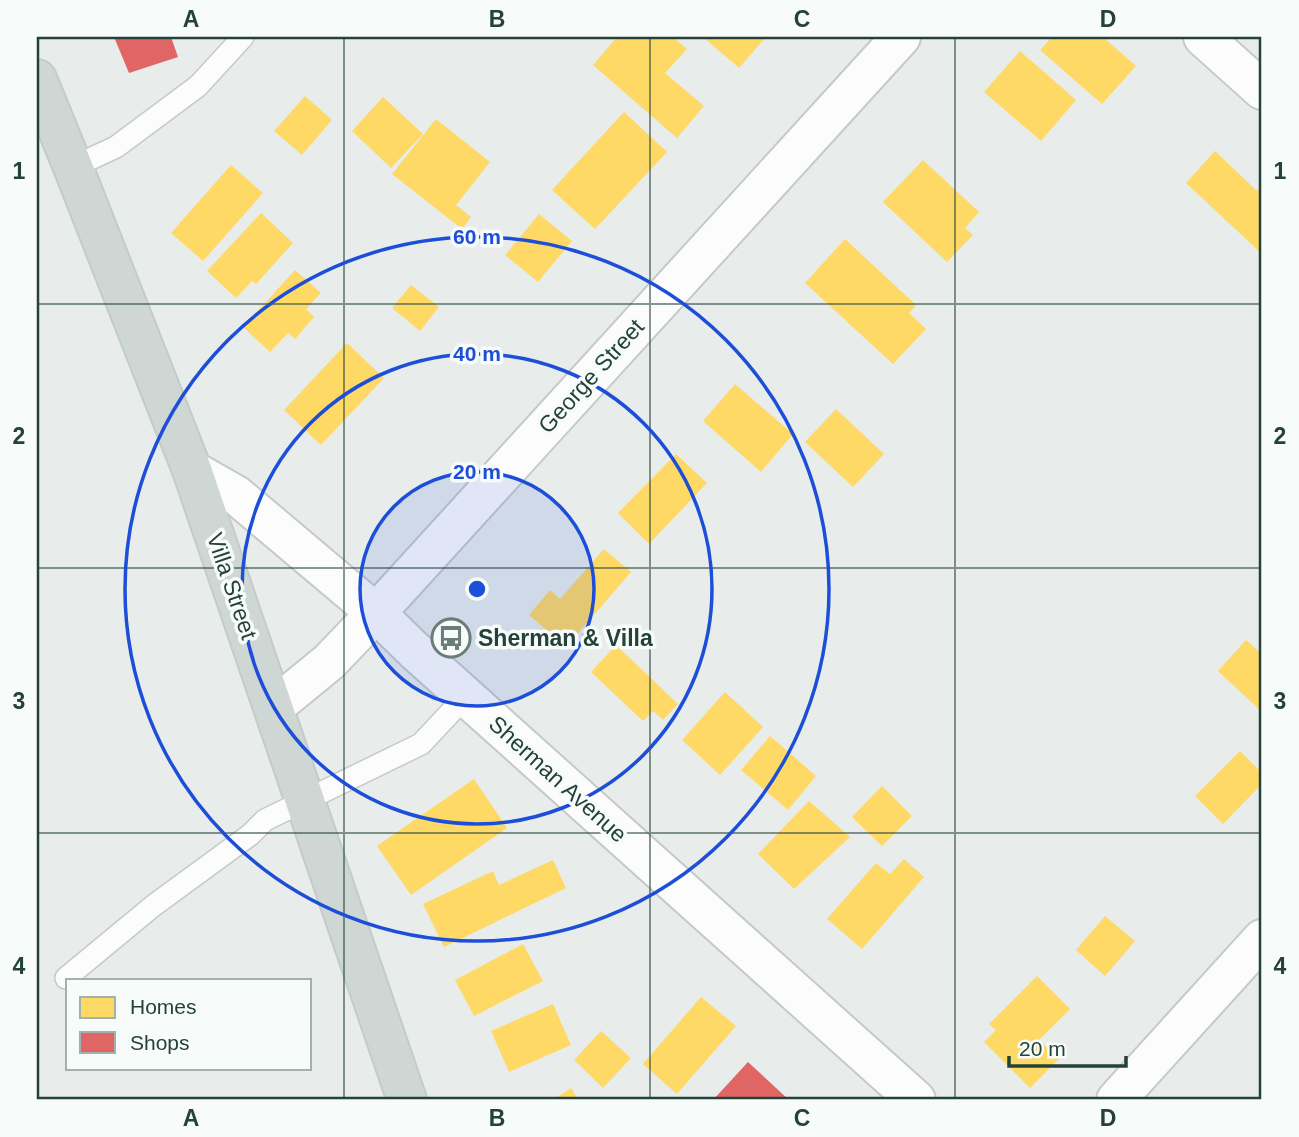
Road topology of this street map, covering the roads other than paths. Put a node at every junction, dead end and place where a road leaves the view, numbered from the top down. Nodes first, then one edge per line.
1 (243, 37) edge
2 (901, 37) edge
3 (1203, 37) edge
4 (37, 79) edge
5 (1262, 90) edge
6 (74, 167) junction
7 (192, 470) junction
8 (376, 613) junction
9 (466, 696) junction
10 (274, 707) junction
11 (303, 801) junction
12 (1262, 939) edge
13 (66, 978) dead end
14 (407, 1100) edge
15 (916, 1100) edge
16 (1116, 1100) edge

1 - 6 lane
2 - 8 street, George Street
3 - 5 street
4 - 6 main road, Villa Street
6 - 7 main road, Villa Street
7 - 8 street, Sherman Avenue
7 - 10 main road, Villa Street
8 - 9 street, Sherman Avenue
8 - 10 street, George Street
9 - 11 lane
9 - 15 street, Sherman Avenue
10 - 11 main road, Villa Street
11 - 13 lane
11 - 14 main road, Villa Street
12 - 16 street

